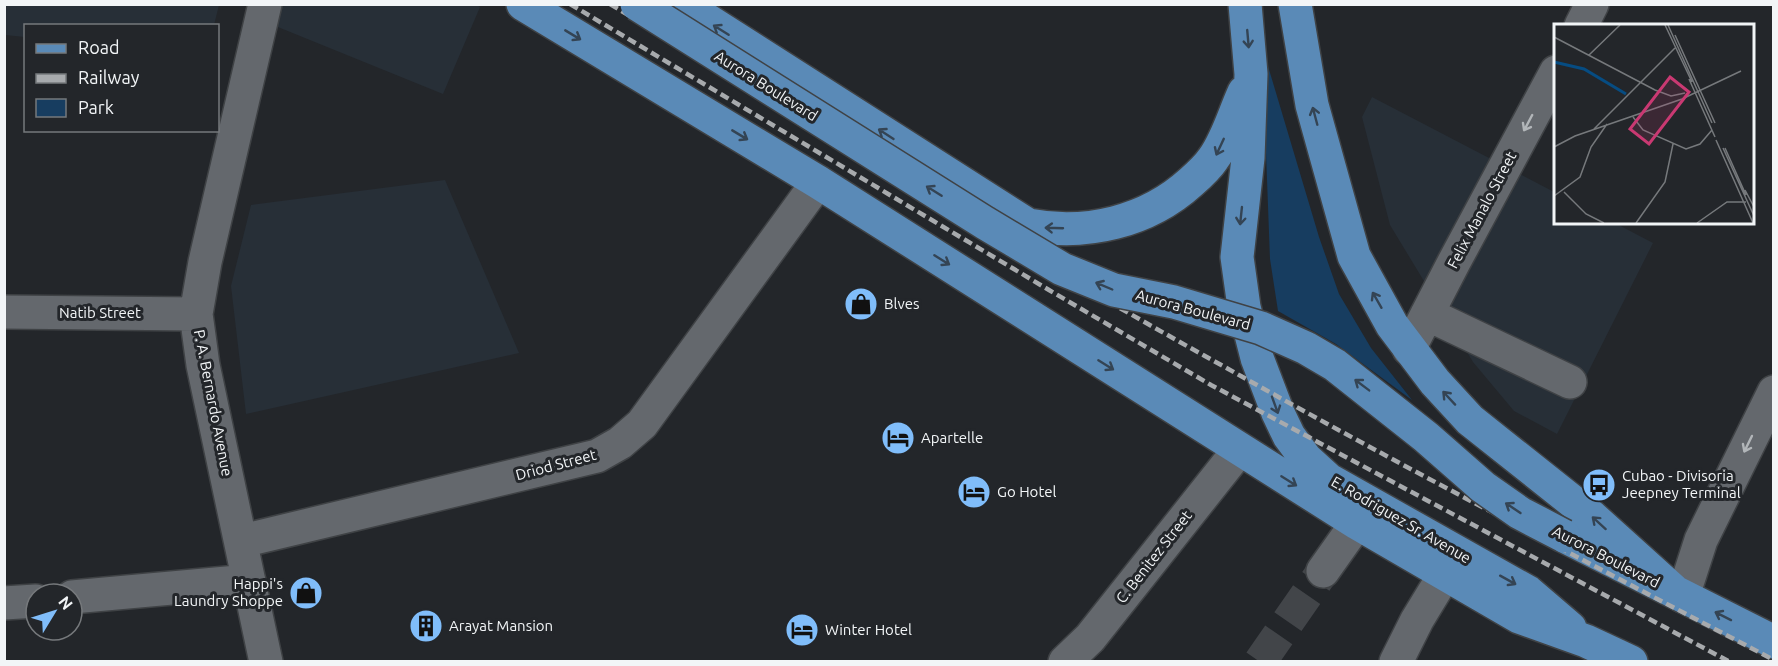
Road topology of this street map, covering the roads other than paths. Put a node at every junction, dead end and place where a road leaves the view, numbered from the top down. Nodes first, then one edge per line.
1 (265, 4) edge
2 (523, 4) edge
3 (637, 4) edge
4 (682, 4) edge
5 (1245, 4) edge
6 (1295, 4) edge
7 (1592, 4) edge
8 (1582, 24) edge
9 (1251, 74) junction
10 (1554, 76) edge
11 (818, 182) junction
12 (4, 312) edge
13 (196, 314) junction
14 (1427, 314) junction
15 (1409, 349) junction
16 (1570, 382) dead end
17 (1773, 392) edge
18 (1239, 450) junction
19 (1357, 523) junction
20 (242, 541) junction
21 (1433, 558) junction
22 (1323, 571) tunnel mouth
23 (249, 581) junction
24 (1678, 593) junction
25 (84, 596) edge
26 (24, 602) edge
27 (4, 603) edge
28 (1773, 642) edge
29 (1592, 650) edge
30 (266, 662) edge
31 (1065, 662) edge
32 (1396, 662) edge
33 (1631, 662) edge

1 - 13 street, P. A. Bernardo Avenue
2 -> 11 main road
24 -> 3 main road, Aurora Boulevard, bridge
9 -> 4 main road
5 -> 9 main road, E. Rodriguez Sr. Avenue
15 -> 6 main road
7 - 8 street
9 -> 21 main road, E. Rodriguez Sr. Avenue
10 -> 14 street, Felix Manalo Street
11 -> 18 main road
11 - 20 street, Driod Street
12 - 13 street, Natib Street
13 - 20 street, P. A. Bernardo Avenue
14 - 15 street, Felix Manalo Street
14 - 16 street
24 -> 15 main road
17 -> 24 street
18 -> 19 main road
18 - 31 street, C. Benitez Street
19 - 21 main road
19 - 22 street
20 - 23 street, P. A. Bernardo Avenue
21 -> 29 main road
21 - 32 street
23 - 25 street
23 - 30 street, P. A. Bernardo Avenue
28 -> 24 main road, Aurora Boulevard
26 - 27 street
29 - 33 main road

